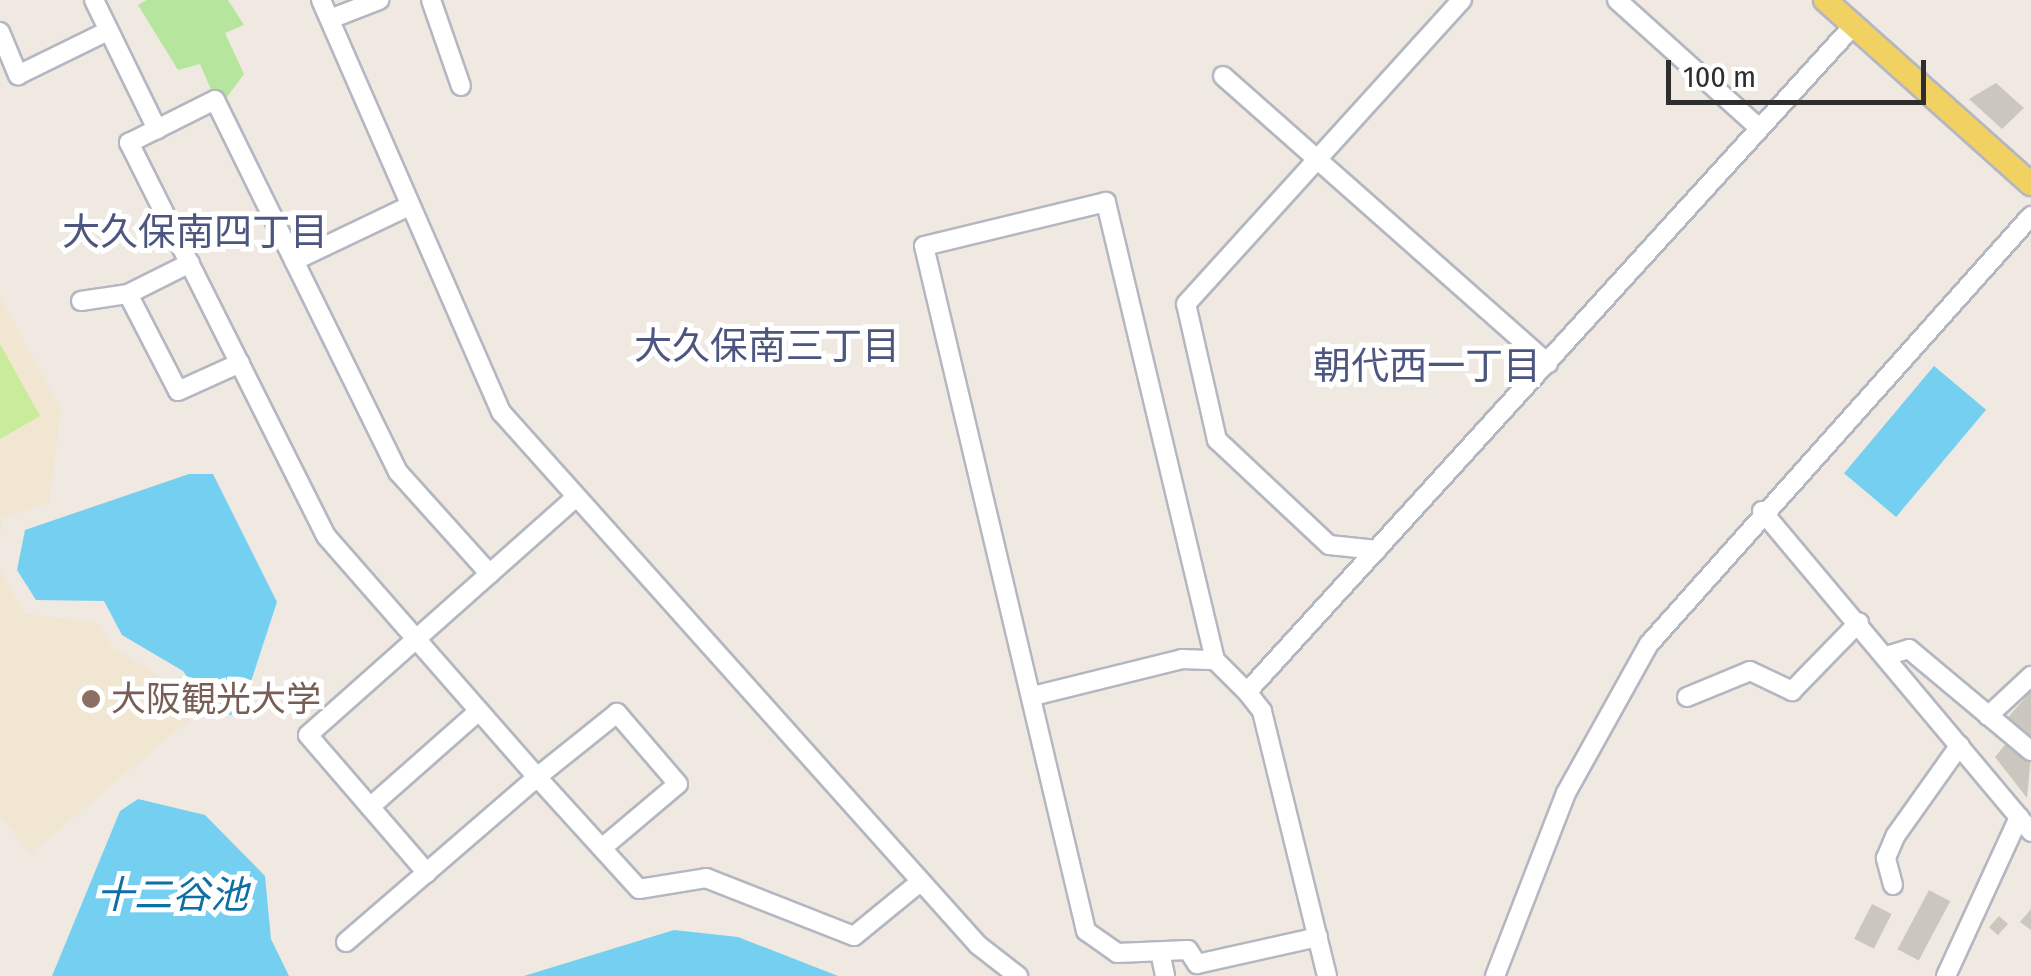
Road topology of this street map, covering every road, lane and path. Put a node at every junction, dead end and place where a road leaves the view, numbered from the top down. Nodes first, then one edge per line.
1 (94, 0) edge
2 (321, 0) edge
3 (380, 0) edge
4 (431, 0) edge
5 (1462, 0) edge
6 (1617, 0) edge
7 (1825, 0) edge
8 (330, 19) junction
9 (1853, 26) junction
10 (108, 30) junction
11 (0, 32) edge
12 (1223, 76) dead end
13 (462, 86) dead end
14 (158, 128) junction
15 (1759, 128) junction
16 (1317, 158) junction
17 (2031, 184) edge
18 (407, 206) junction
19 (2031, 216) edge
20 (294, 261) junction
21 (190, 263) junction
22 (128, 294) junction
23 (81, 300) dead end
24 (240, 363) junction
25 (1548, 364) junction
26 (574, 498) junction
27 (1762, 511) junction
28 (1377, 550) junction
29 (490, 574) junction
30 (1858, 622) junction
31 (416, 640) junction
32 (1886, 656) junction
33 (1215, 660) junction
34 (2031, 676) edge
35 (1247, 692) junction
36 (1034, 696) junction
37 (1687, 697) dead end
38 (480, 712) junction
39 (1988, 716) junction
40 (1960, 745) junction
41 (2031, 751) edge
42 (537, 776) junction
43 (370, 806) junction
44 (2019, 817) junction
45 (2031, 832) edge
46 (602, 848) junction
47 (427, 873) junction
48 (920, 882) junction
49 (1893, 885) dead end
50 (1318, 937) junction
51 (346, 942) dead end
52 (1160, 952) junction
53 (1018, 976) edge
54 (1166, 976) edge
55 (1327, 976) edge
56 (1495, 976) edge
57 (1946, 976) edge

1 - 10 street
2 - 8 street
3 - 8 street
4 - 13 street
5 - 16 street
6 - 15 street
7 - 9 main road
8 - 18 street
9 - 15 street
9 - 17 main road
10 - 11 street
10 - 14 street
12 - 16 street
14 - 20 street
14 - 21 street
15 - 25 street
16 - 25 street
16 - 28 street
18 - 20 street
18 - 26 street
19 - 27 street
20 - 29 street
21 - 22 street
21 - 24 street
22 - 23 street
22 - 24 street
24 - 31 street
25 - 28 street
26 - 29 street
26 - 48 street
27 - 30 street
27 - 56 street
28 - 35 street
29 - 31 street
30 - 32 street
30 - 37 street
31 - 38 street
31 - 43 street
32 - 39 street
32 - 40 street
33 - 35 street
33 - 36 street
33 - 36 street
34 - 39 street
35 - 50 street
36 - 52 street
38 - 42 street
38 - 43 street
39 - 41 street
40 - 44 street
40 - 49 street
42 - 46 street
42 - 46 street
42 - 47 street
43 - 47 street
44 - 45 street
44 - 57 street
46 - 48 street
47 - 51 street
48 - 53 street
50 - 52 street
50 - 55 street
52 - 54 street

